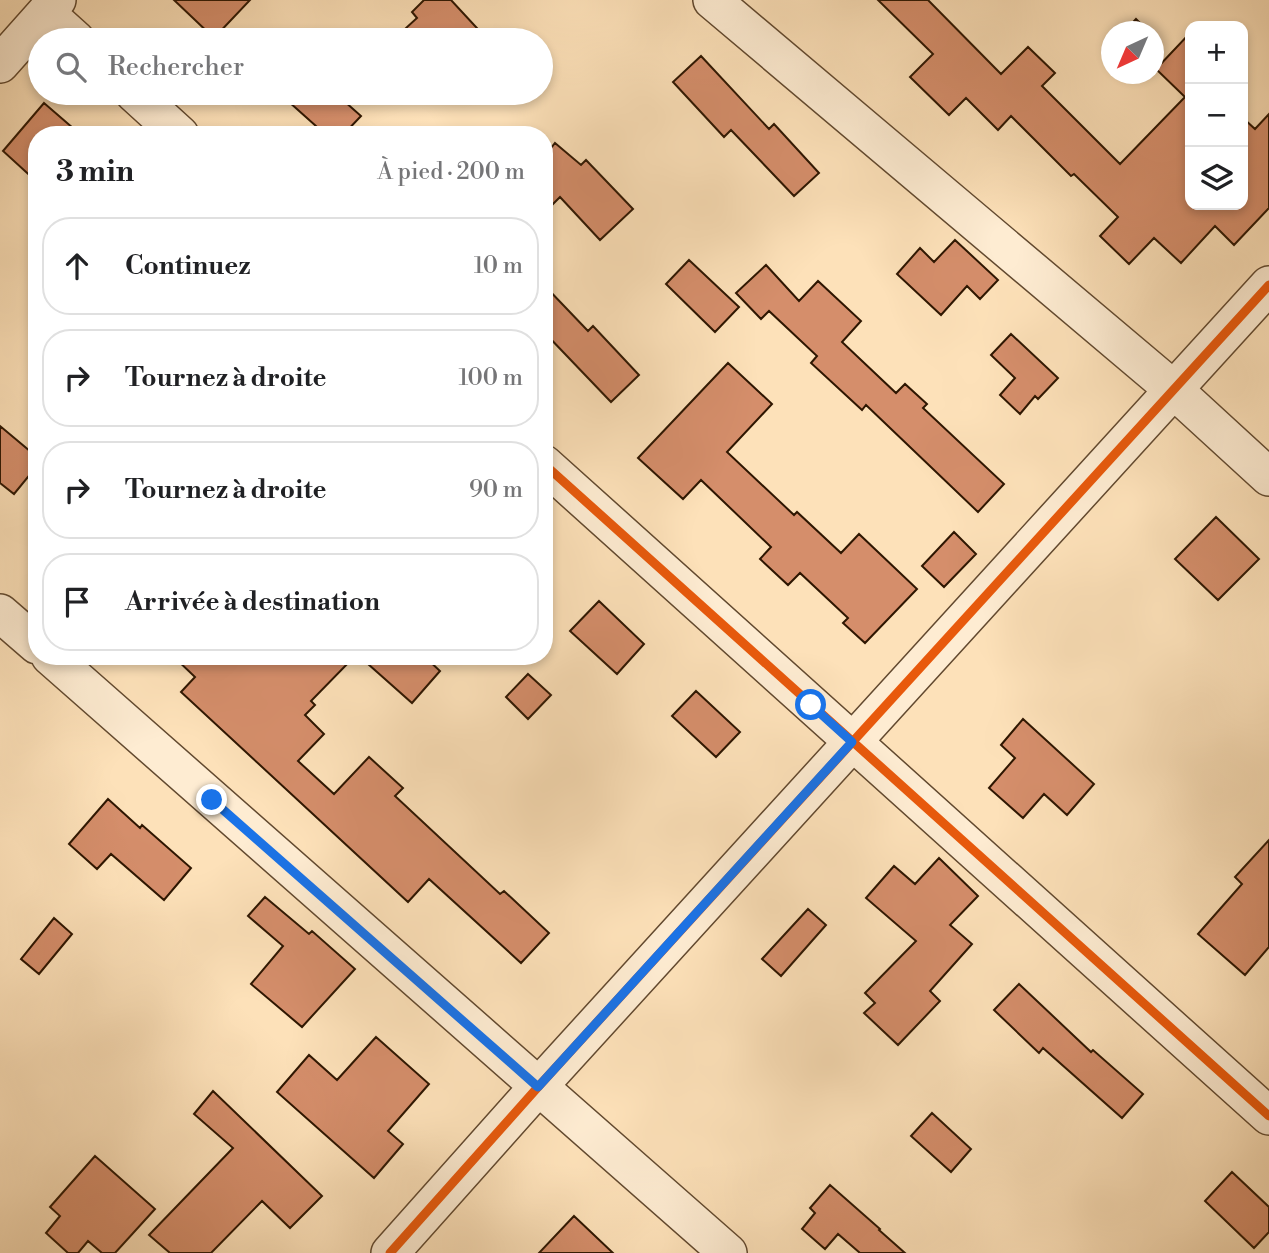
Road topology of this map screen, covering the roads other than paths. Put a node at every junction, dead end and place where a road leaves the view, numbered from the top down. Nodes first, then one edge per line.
1 (712, 0) edge
2 (52, 7) edge
3 (33, 28) edge
4 (67, 28) edge
5 (28, 33) edge
6 (0, 64) edge
7 (147, 105) edge
8 (170, 126) edge
9 (1269, 285) edge
10 (1174, 390) junction
11 (553, 472) edge
12 (1269, 477) edge
13 (0, 613) edge
14 (28, 637) edge
15 (60, 665) edge
16 (852, 742) junction
17 (538, 1087) junction
18 (1269, 1116) edge
19 (390, 1253) edge
20 (728, 1253) edge

1 - 10 street
2 - 3 street
2 - 4 street
5 - 6 street
7 - 8 street
9 - 10 street
10 - 12 street
10 - 16 street
11 - 16 street
13 - 14 street
15 - 17 street
16 - 17 street
16 - 18 street
17 - 19 street
17 - 20 street

